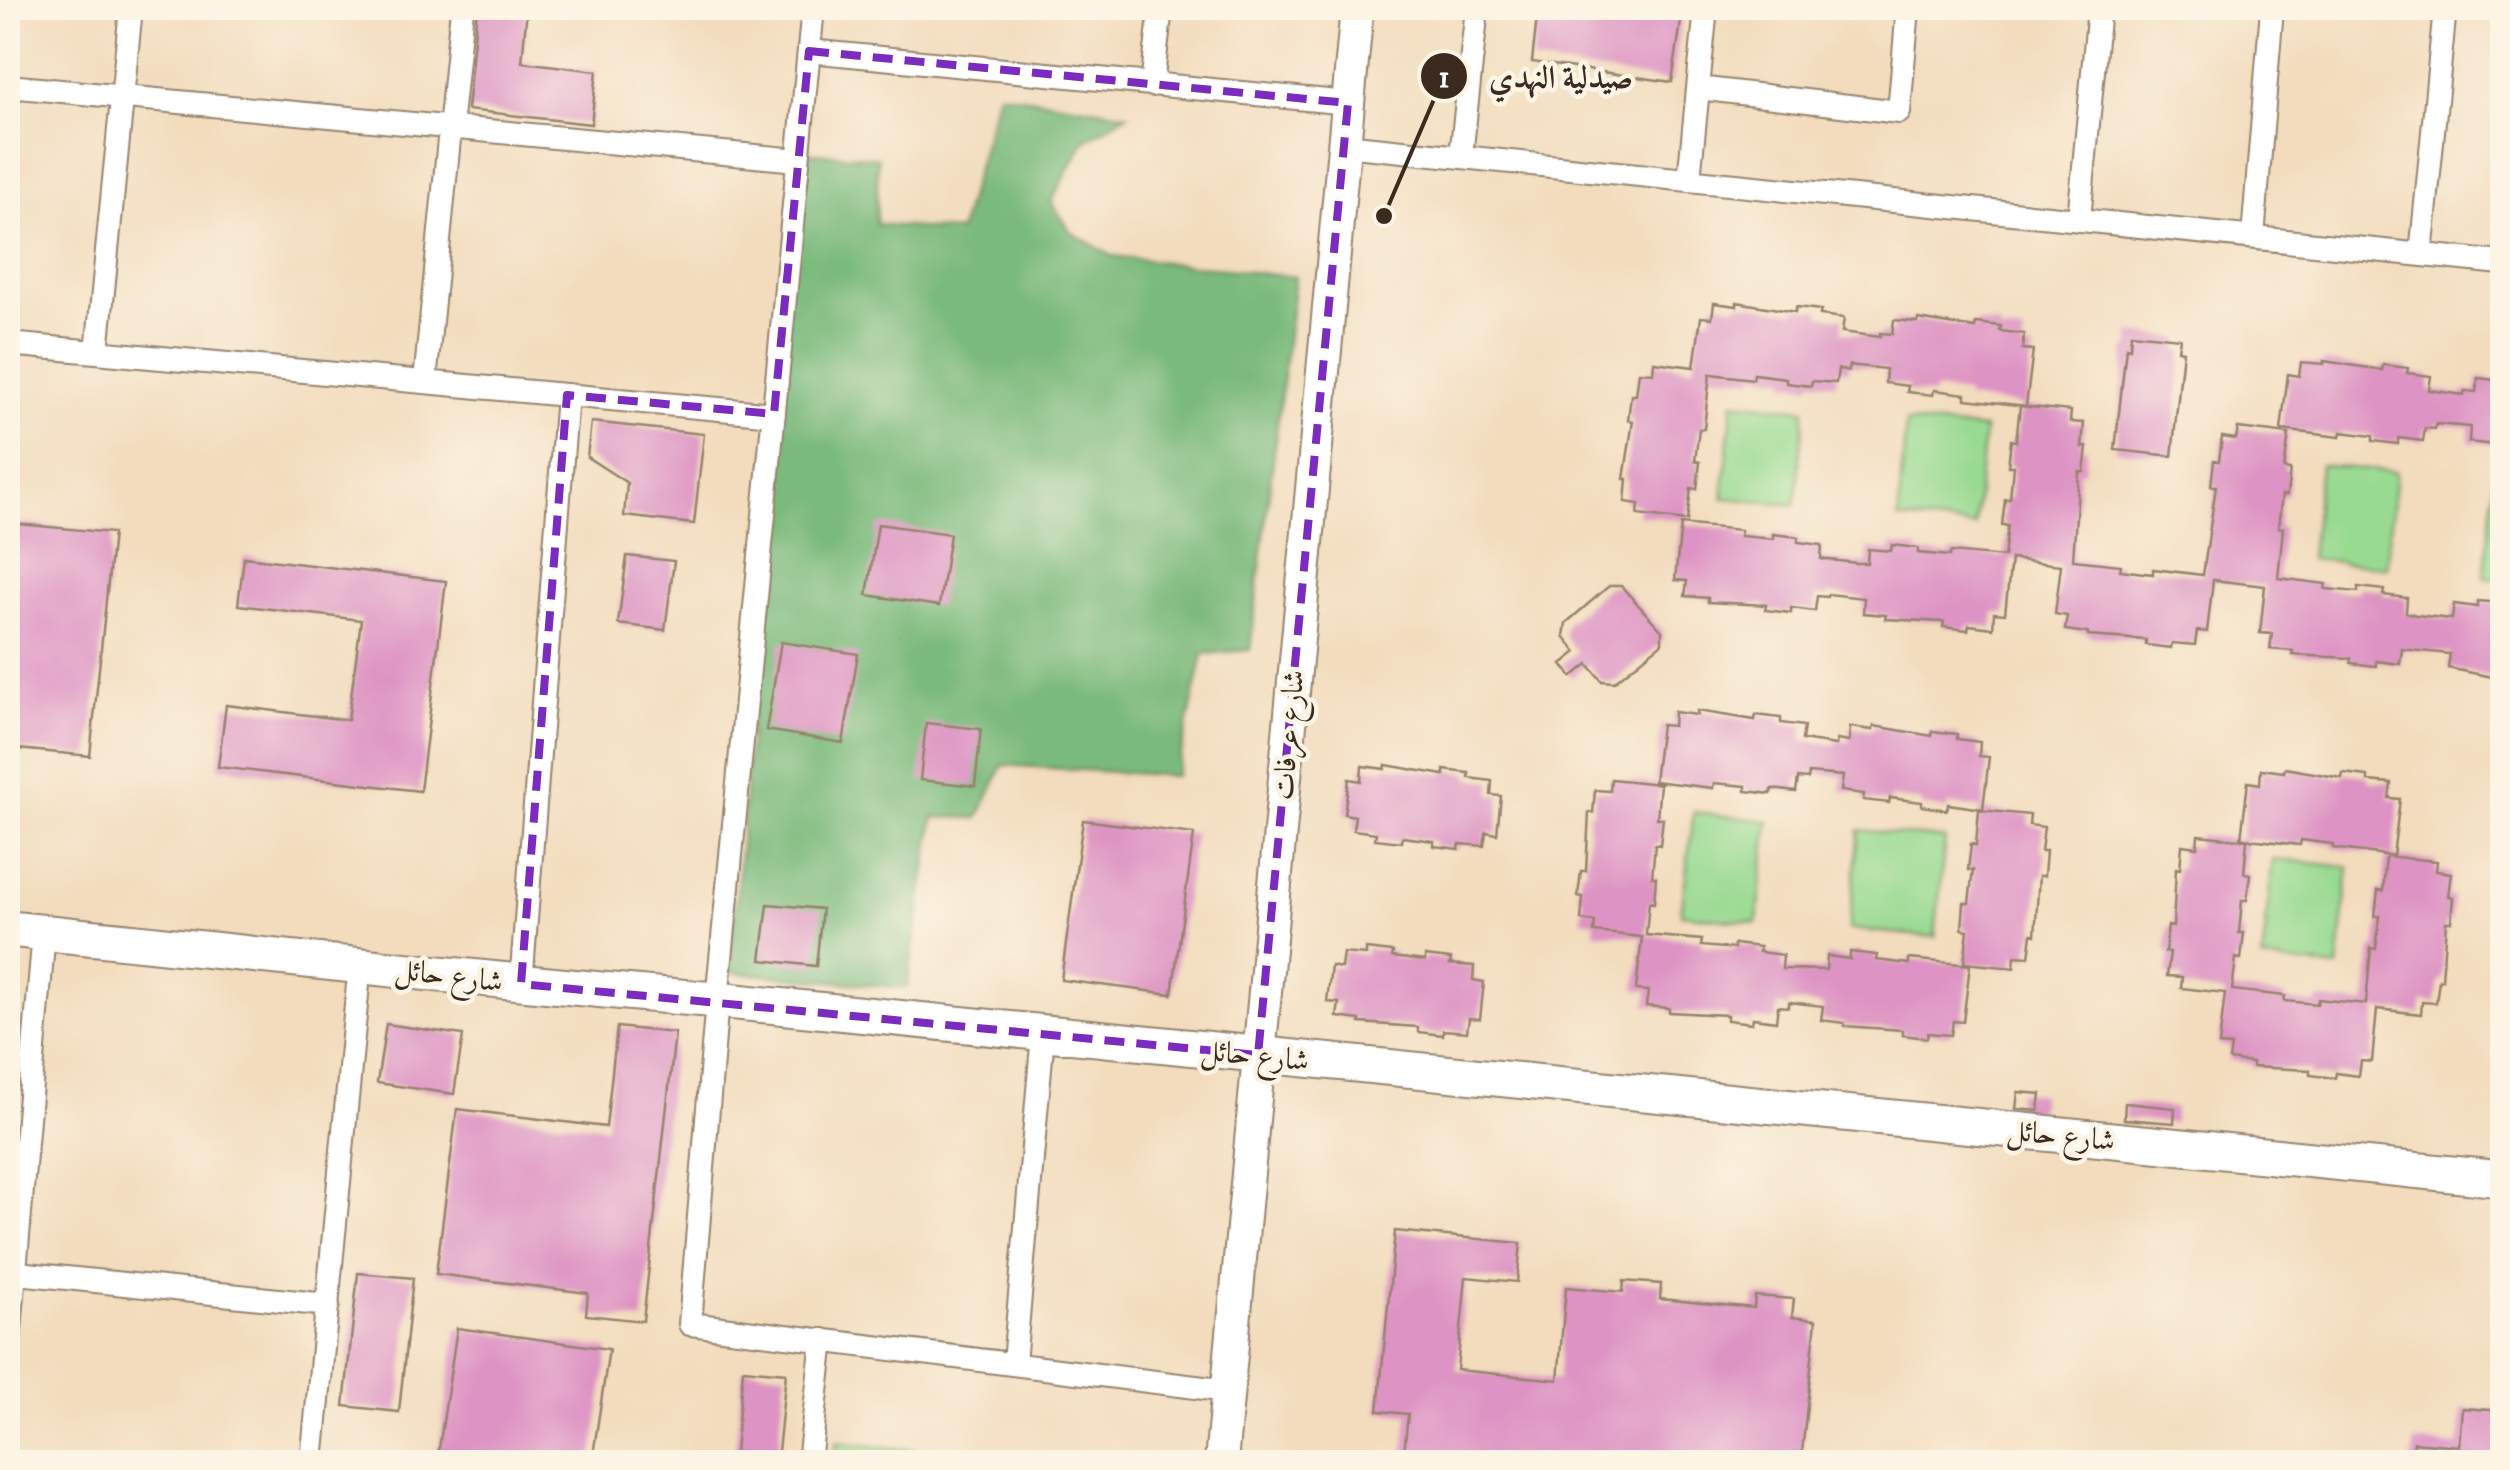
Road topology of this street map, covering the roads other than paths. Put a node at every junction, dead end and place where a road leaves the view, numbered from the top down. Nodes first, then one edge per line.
1 (131, 8) edge
2 (462, 8) edge
3 (813, 8) edge
4 (1161, 8) edge
5 (1357, 8) edge
6 (1477, 8) edge
7 (1706, 8) edge
8 (1908, 8) edge
9 (2100, 8) edge
10 (2272, 8) edge
11 (2445, 8) edge
12 (809, 51) junction
13 (1152, 84) junction
14 (8, 86) edge
15 (1698, 88) junction
16 (122, 96) junction
17 (1348, 103) junction
18 (451, 127) junction
19 (1344, 145) junction
20 (1461, 156) junction
21 (798, 160) junction
22 (1689, 179) junction
23 (2079, 219) junction
24 (2252, 237) junction
25 (2421, 255) junction
26 (2502, 263) edge
27 (8, 344) edge
28 (98, 352) junction
29 (424, 382) junction
30 (567, 395) junction
31 (774, 414) junction
32 (8, 929) edge
33 (44, 932) junction
34 (360, 964) junction
35 (520, 984) junction
36 (716, 1000) junction
37 (1043, 1034) junction
38 (1258, 1055) junction
39 (2502, 1179) edge
40 (11, 1272) edge
41 (328, 1305) junction
42 (823, 1340) junction
43 (8, 1353) edge
44 (1014, 1363) junction
45 (1228, 1390) junction
46 (312, 1462) edge
47 (809, 1462) edge
48 (1222, 1462) edge

1 - 16 street
2 - 18 street
3 - 12 street
4 - 13 street
5 - 17 street, شارع عرفات
6 - 20 street
7 - 15 street
8 - 15 street
9 - 23 street
10 - 24 street
11 - 25 street
12 - 13 street
12 - 21 street
13 - 17 street
14 - 16 street
15 - 22 street
16 - 18 street
16 - 28 street
17 - 19 street, شارع عرفات
18 - 21 street
18 - 29 street
19 - 20 street
19 - 38 street, شارع عرفات
20 - 22 street
21 - 31 street
22 - 23 street
23 - 24 street
24 - 25 street
25 - 26 street
27 - 28 street
28 - 29 street
29 - 30 street
30 - 31 street
30 - 35 street
31 - 36 street
32 - 33 main road, شارع حائل
33 - 34 main road, شارع حائل
33 - 40 street
34 - 35 main road, شارع حائل
34 - 41 street
35 - 36 main road, شارع حائل
36 - 37 main road, شارع حائل
36 - 42 street
37 - 38 main road, شارع حائل
37 - 44 street
38 - 39 main road, شارع حائل
38 - 45 street, شارع عرفات
40 - 41 street
40 - 43 street
41 - 46 street
42 - 44 street
42 - 47 street
44 - 45 street
45 - 48 street, شارع عرفات

